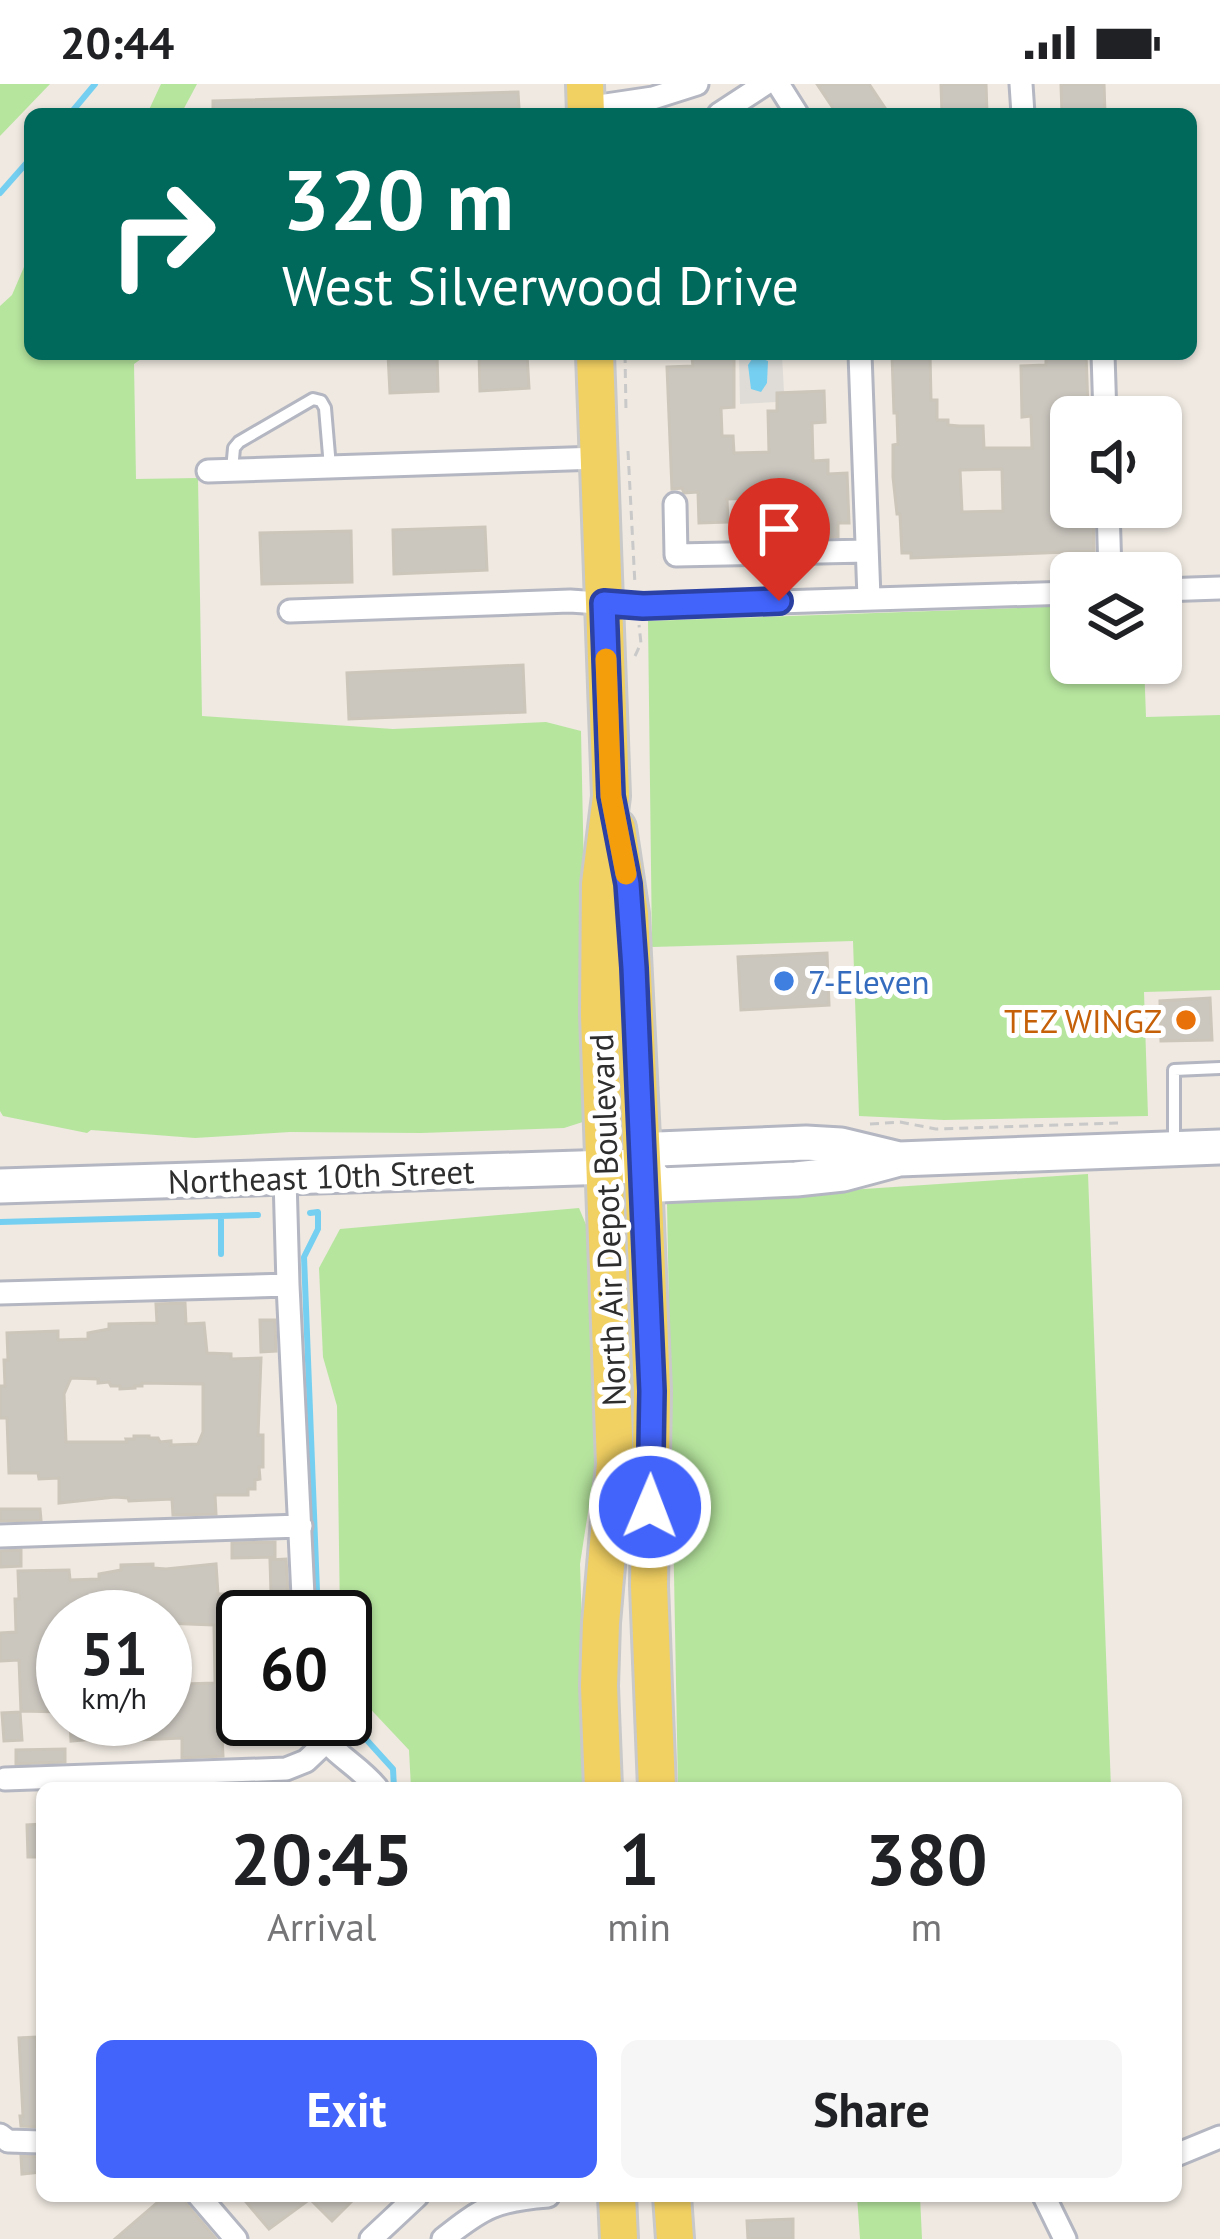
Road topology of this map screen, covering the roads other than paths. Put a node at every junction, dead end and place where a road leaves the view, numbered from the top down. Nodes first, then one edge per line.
1 (697, 84) edge
2 (765, 84) edge
3 (586, 102) edge
4 (728, 108) edge
5 (596, 360) edge
6 (860, 360) edge
7 (1102, 360) edge
8 (1104, 396) edge
9 (613, 451) junction
10 (330, 467) junction
11 (232, 470) junction
12 (208, 471) dead end
13 (675, 504) dead end
14 (867, 551) junction
15 (1220, 588) edge
16 (1182, 589) edge
17 (1050, 594) edge
18 (869, 598) junction
19 (621, 604) junction
20 (290, 611) dead end
21 (611, 796) junction
22 (1220, 1067) edge
23 (1220, 1147) edge
24 (1174, 1148) junction
25 (642, 1166) junction
26 (604, 1167) junction
27 (285, 1178) junction
28 (0, 1186) edge
29 (288, 1285) junction
30 (0, 1293) edge
31 (301, 1526) junction
32 (0, 1536) edge
33 (303, 1590) edge
34 (653, 1684) junction
35 (599, 1686) junction
36 (322, 1746) edge
37 (328, 1746) edge
38 (2, 1781) edge
39 (372, 1782) edge
40 (603, 1782) edge
41 (657, 1782) edge
42 (0, 2134) edge
43 (1220, 2137) edge
44 (36, 2142) edge
45 (1182, 2153) edge
46 (204, 2202) edge
47 (411, 2202) edge
48 (483, 2202) edge
49 (617, 2202) edge
50 (672, 2202) edge
51 (1047, 2202) edge
52 (236, 2239) edge
53 (371, 2239) edge
54 (443, 2239) edge
55 (619, 2239) edge
56 (675, 2239) edge
57 (1065, 2239) edge

1 - 3 street
2 - 4 street
5 - 9 main road, North Air Depot Boulevard
6 - 14 street
7 - 8 street
9 - 10 street
9 - 19 main road, North Air Depot Boulevard
10 - 11 street
10 - 11 lane
11 - 12 street
13 - 14 street
14 - 18 street
15 - 16 street
17 - 18 street
18 - 19 street
19 - 20 street
19 - 21 main road, North Air Depot Boulevard
21 - 25 main road, North Air Depot Boulevard
21 - 26 main road, North Air Depot Boulevard
22 - 24 lane
23 - 24 main road, Northeast 10th Street
24 - 25 main road, Northeast 10th Street
25 - 26 main road, Northeast 10th Street
25 - 34 main road, North Air Depot Boulevard
26 - 27 main road, Northeast 10th Street
26 - 35 main road, North Air Depot Boulevard
27 - 28 main road, Northeast 10th Street
27 - 29 street
29 - 30 street
29 - 31 street
31 - 32 street
31 - 33 street
34 - 35 main road
34 - 41 main road, North Air Depot Boulevard
35 - 40 main road, North Air Depot Boulevard
36 - 38 street
37 - 39 street
42 - 44 street
43 - 45 street
46 - 52 street
47 - 53 street
48 - 54 street
49 - 55 main road
50 - 56 main road
51 - 57 street

